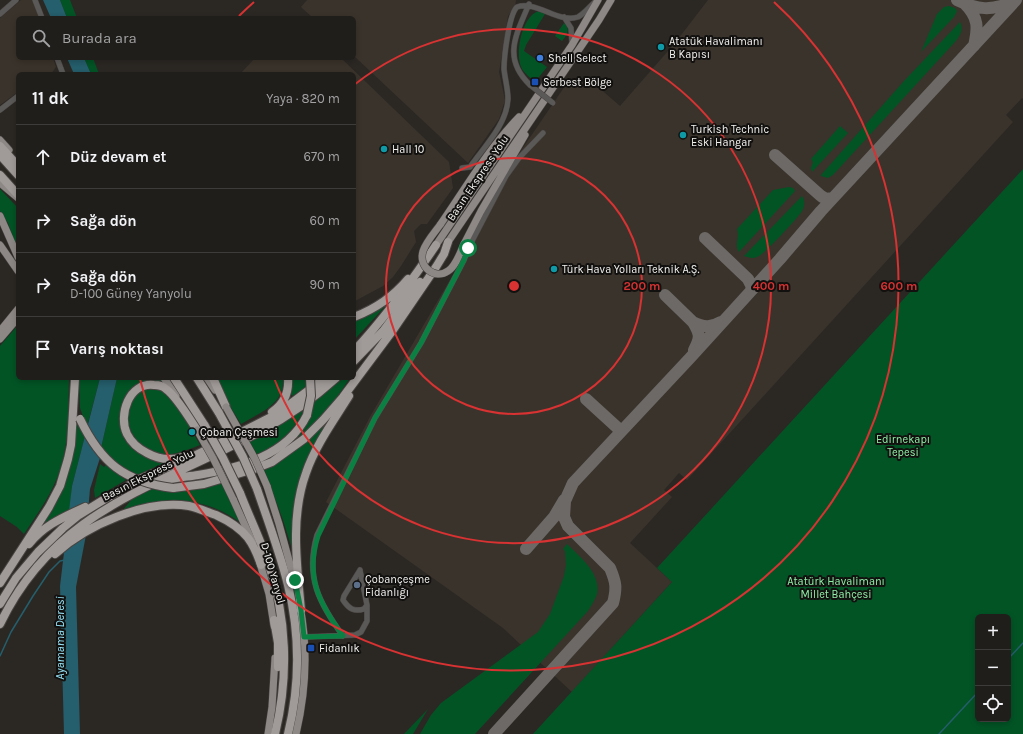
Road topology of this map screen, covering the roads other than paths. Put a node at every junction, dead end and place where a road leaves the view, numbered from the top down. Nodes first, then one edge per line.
1 (16, 0) edge
2 (35, 0) edge
3 (597, 0) edge
4 (611, 0) edge
5 (529, 4) junction
6 (0, 14) edge
7 (41, 16) edge
8 (564, 18) junction
9 (572, 45) junction
10 (58, 60) edge
11 (62, 72) edge
12 (16, 98) edge
13 (553, 103) dead end
14 (531, 106) junction
15 (0, 110) edge
16 (528, 125) junction
17 (543, 133) dead end
18 (0, 140) edge
19 (0, 146) edge
20 (0, 155) edge
21 (16, 159) edge
22 (16, 164) edge
23 (462, 168) dead end
24 (16, 173) edge
25 (0, 174) edge
26 (0, 183) edge
27 (16, 193) edge
28 (16, 196) edge
29 (0, 218) edge
30 (0, 230) edge
31 (8, 235) junction
32 (448, 242) junction
33 (0, 245) edge
34 (436, 245) junction
35 (16, 253) edge
36 (16, 268) edge
37 (16, 312) edge
38 (356, 316) edge
39 (16, 320) edge
40 (0, 332) edge
41 (0, 339) edge
42 (356, 349) edge
43 (356, 359) edge
44 (367, 365) junction
45 (356, 379) edge
46 (165, 380) edge
47 (175, 380) edge
48 (197, 380) edge
49 (208, 380) edge
50 (214, 380) edge
51 (288, 380) edge
52 (310, 380) edge
53 (322, 380) edge
54 (333, 380) edge
55 (355, 380) edge
56 (75, 381) edge
57 (226, 407) junction
58 (248, 428) junction
59 (198, 430) junction
60 (204, 450) junction
61 (136, 492) junction
62 (92, 505) junction
63 (261, 565) junction
64 (11, 566) junction
65 (0, 583) edge
66 (23, 584) junction
67 (0, 604) edge
68 (367, 605) junction
69 (301, 610) junction
70 (274, 620) junction
71 (0, 624) edge
72 (343, 636) junction
73 (304, 637) junction
74 (275, 732) edge
75 (268, 734) edge
76 (288, 734) edge
77 (296, 734) edge

1 - 6 street
2 - 7 street
3 - 8 street
3 - 9 main road, Basın Ekspress Yolu
4 - 16 main road, Basın Ekspress Yolu
5 - 8 street
5 - 13 street, bridge
5 - 23 street
8 - 9 street
9 - 14 main road, Basın Ekspress Yolu
10 - 11 street
12 - 15 street
14 - 16 main road, bridge
14 - 34 main road, Basın Ekspress Yolu
16 - 32 main road, Basın Ekspress Yolu
17 - 72 street
18 - 21 main road
19 - 22 highway
20 - 24 highway
25 - 27 highway
26 - 28 main road
29 - 31 main road
30 - 31 main road
31 - 35 main road
32 - 43 highway, Basın Ekspress Yolu
32 - 44 highway
33 - 36 main road
34 - 38 highway
34 - 42 highway, Basın Ekspress Yolu
37 - 40 main road
39 - 41 main road
44 - 45 highway, bridge
44 - 69 highway
46 - 59 main road, D-100 Yanyol
47 - 74 highway, bridge
48 - 76 highway, bridge
49 - 57 main road
50 - 57 highway
51 - 58 highway
52 - 61 highway, bridge
53 - 58 highway, Basın Ekspress Yolu
54 - 61 highway, Basın Ekspress Yolu
55 - 56 highway, bridge
56 - 64 highway
57 - 69 main road, bridge
58 - 60 highway, Basın Ekspress Yolu
59 - 60 highway
59 - 63 main road, D-100 Yanyol, bridge
60 - 62 highway, Basın Ekspress Yolu
61 - 66 highway, Basın Ekspress Yolu
62 - 64 highway
62 - 67 highway, Basın Ekspress Yolu
63 - 66 highway
63 - 70 main road, D-100 Yanyol
64 - 65 highway
66 - 71 highway, Basın Ekspress Yolu
68 - 68 street
68 - 72 street
69 - 73 main road
70 - 74 highway
70 - 75 main road, D-100 Yanyol
72 - 73 street
73 - 77 main road

